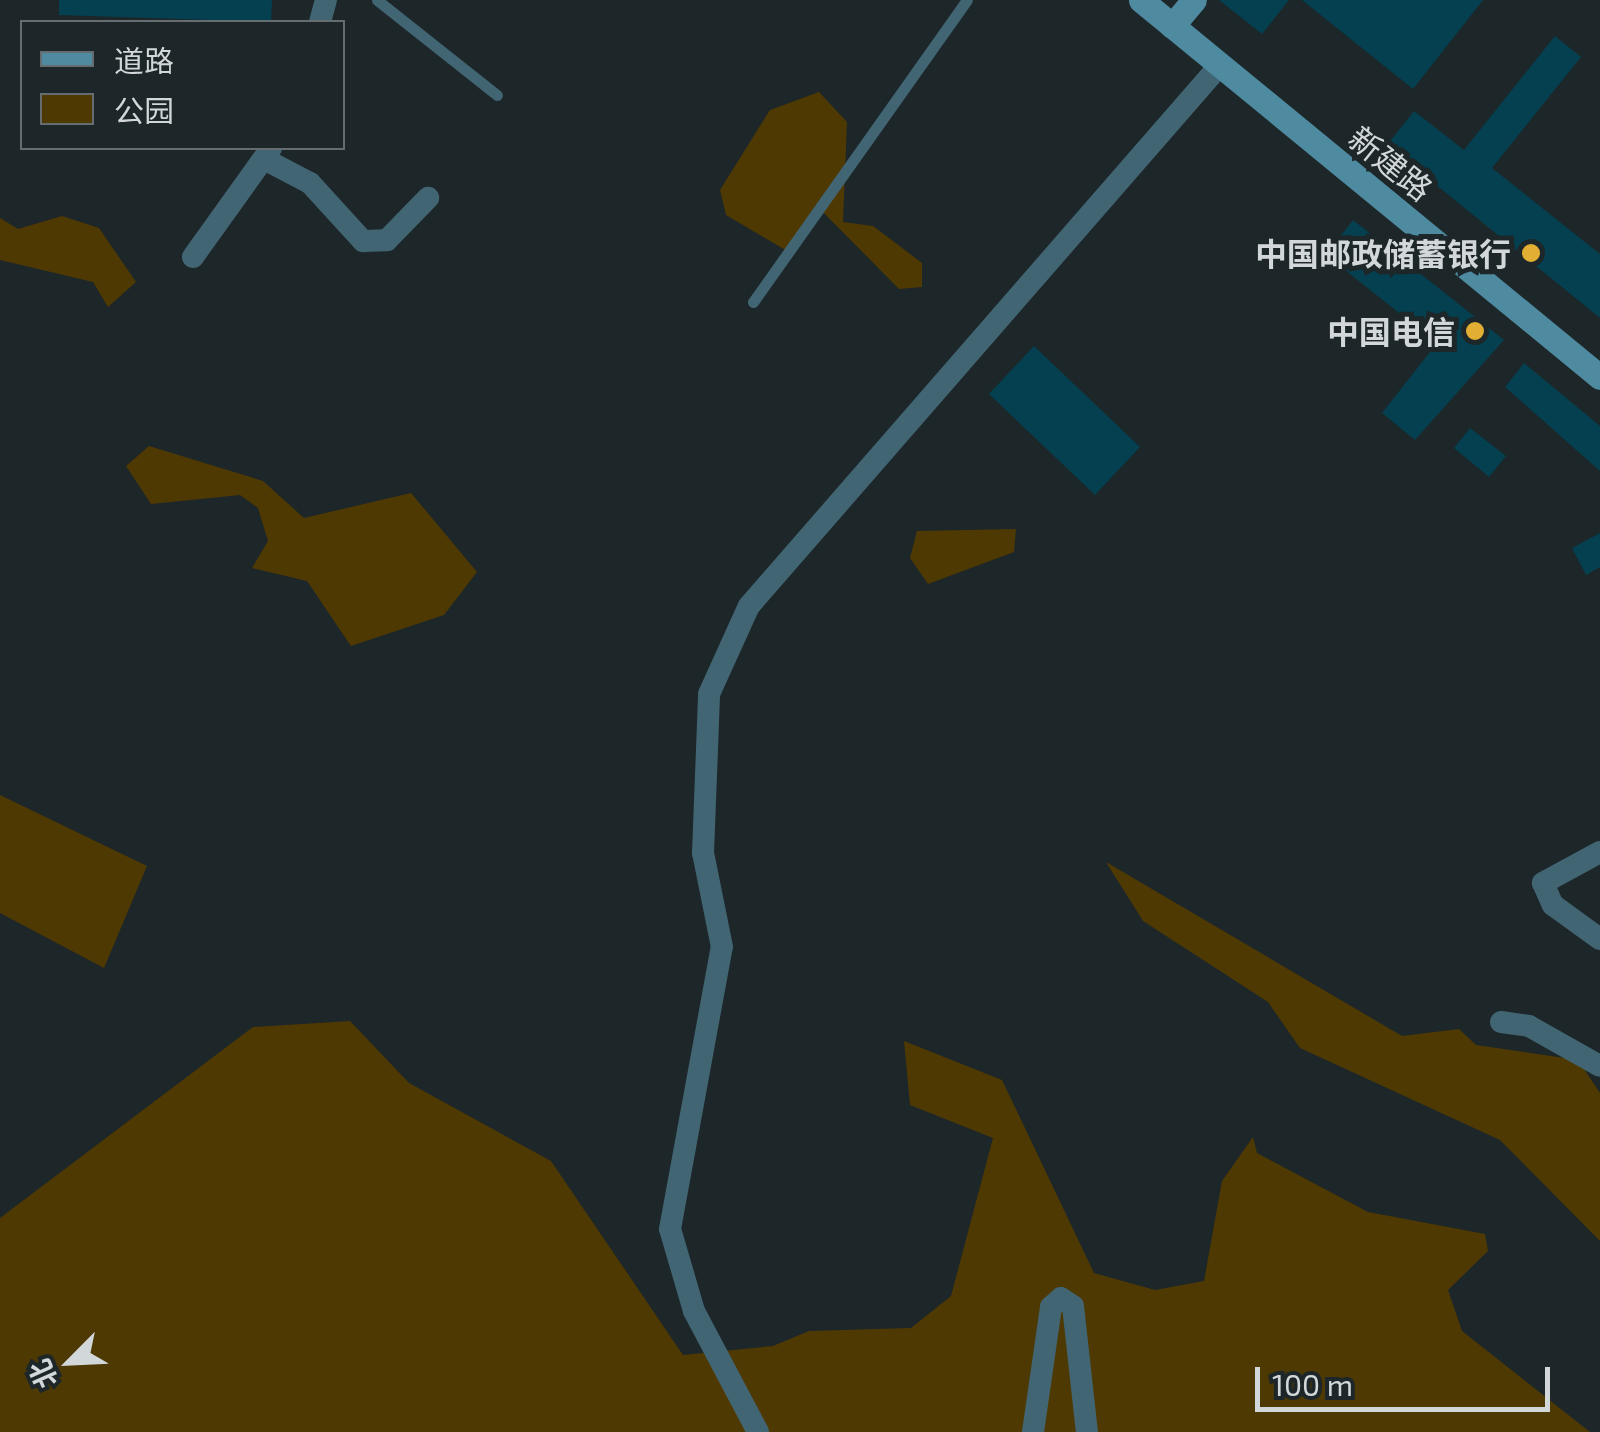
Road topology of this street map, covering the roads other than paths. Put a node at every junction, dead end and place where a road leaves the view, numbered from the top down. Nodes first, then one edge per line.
1 (377, 0) edge
2 (966, 0) edge
3 (1141, 0) edge
4 (1194, 0) edge
5 (1172, 26) junction
6 (1220, 65) junction
7 (497, 95) dead end
8 (268, 154) edge
9 (428, 198) dead end
10 (193, 257) dead end
11 (753, 302) dead end
12 (1600, 377) edge
13 (1600, 852) edge
14 (1600, 939) edge
15 (1501, 1022) dead end
16 (1600, 1066) edge
17 (758, 1432) edge
18 (1033, 1432) edge
19 (1087, 1432) edge

1 - 7 lane
2 - 11 lane
3 - 5 main road, 新建路
4 - 5 main road
5 - 6 main road, 新建路
6 - 12 main road, 新建路
6 - 17 street
8 - 9 street
8 - 10 street
13 - 14 street
15 - 16 street
18 - 19 street

